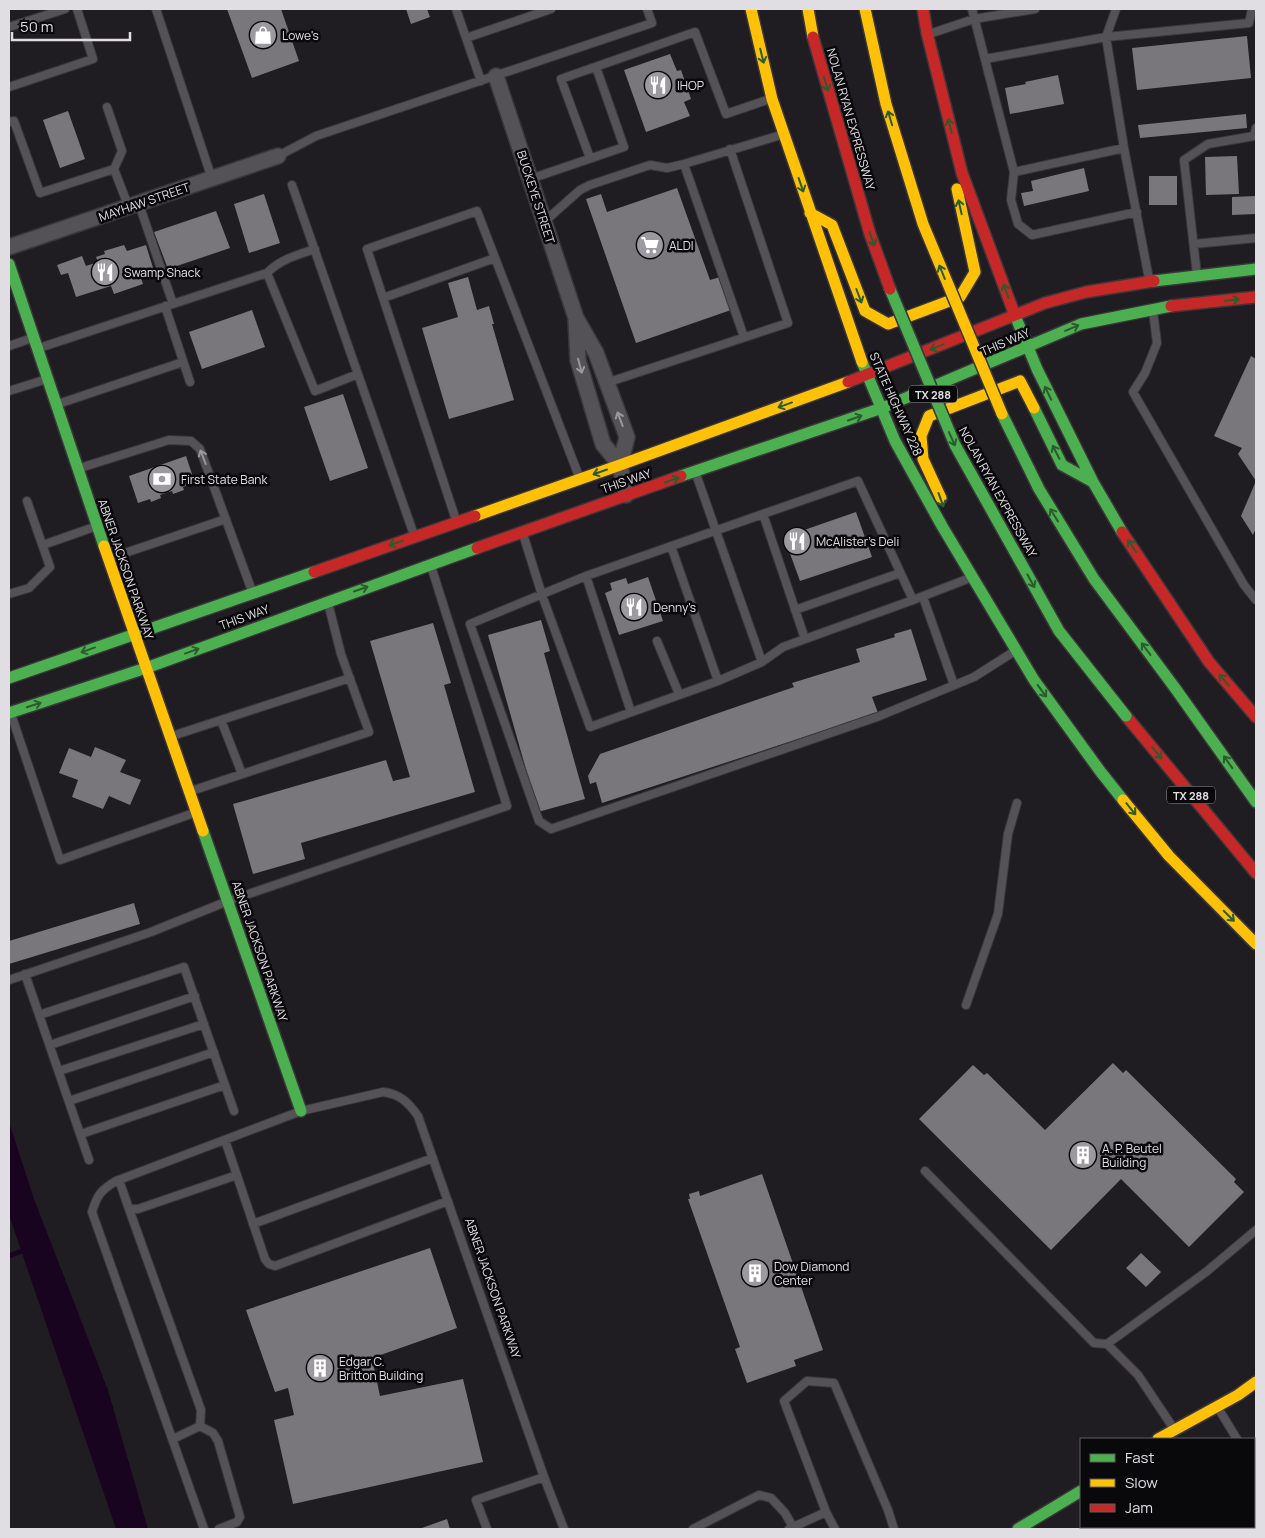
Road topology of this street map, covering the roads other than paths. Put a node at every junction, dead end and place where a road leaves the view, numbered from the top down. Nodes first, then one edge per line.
1 (65, 9) edge
2 (77, 9) edge
3 (156, 9) edge
4 (456, 9) edge
5 (551, 9) edge
6 (647, 9) edge
7 (751, 9) edge
8 (808, 9) edge
9 (865, 9) edge
10 (923, 9) edge
11 (972, 9) edge
12 (1035, 9) edge
13 (1116, 9) edge
14 (1252, 9) edge
15 (974, 19) junction
16 (9, 27) edge
17 (927, 35) junction
18 (1106, 37) junction
19 (466, 38) junction
20 (985, 59) junction
21 (596, 67) junction
22 (489, 78) junction
23 (9, 87) edge
24 (772, 99) junction
25 (107, 107) dead end
26 (9, 122) edge
27 (1256, 128) edge
28 (783, 134) junction
29 (1124, 148) junction
30 (730, 149) junction
31 (278, 156) joint
32 (590, 158) junction
33 (684, 164) junction
34 (114, 169) junction
35 (1014, 172) junction
36 (962, 173) junction
37 (212, 179) junction
38 (530, 179) junction
39 (292, 185) dead end
40 (134, 206) junction
41 (1137, 212) junction
42 (810, 213) junction
43 (544, 222) junction
44 (1256, 238) edge
45 (1194, 244) junction
46 (9, 247) edge
47 (315, 249) junction
48 (495, 258) junction
49 (9, 264) edge
50 (1256, 269) edge
51 (267, 272) junction
52 (1197, 275) junction
53 (1150, 281) junction
54 (1256, 297) edge
55 (383, 298) junction
56 (169, 305) junction
57 (1153, 309) junction
58 (1015, 316) junction
59 (576, 318) junction
60 (744, 337) junction
61 (35, 343) junction
62 (9, 346) edge
63 (1028, 348) junction
64 (183, 362) junction
65 (358, 374) junction
66 (867, 375) junction
67 (47, 378) junction
68 (190, 382) dead end
69 (606, 383) junction
70 (9, 391) edge
71 (56, 405) junction
72 (882, 408) junction
73 (620, 465) junction
74 (78, 469) junction
75 (695, 472) junction
76 (580, 479) junction
77 (1093, 482) junction
78 (626, 496) junction
79 (27, 502) dead end
80 (763, 514) junction
81 (226, 519) junction
82 (457, 522) junction
83 (97, 526) junction
84 (942, 526) junction
85 (716, 531) junction
86 (522, 532) junction
87 (415, 536) junction
88 (42, 546) junction
89 (671, 546) junction
90 (108, 558) junction
91 (430, 564) junction
92 (316, 570) junction
93 (900, 573) junction
94 (586, 576) junction
95 (973, 576) junction
96 (253, 592) junction
97 (325, 593) junction
98 (9, 594) edge
99 (542, 595) junction
100 (923, 596) junction
101 (913, 600) junction
102 (1256, 600) edge
103 (795, 610) junction
104 (134, 634) junction
105 (805, 639) junction
106 (657, 641) dead end
107 (1016, 650) junction
108 (762, 662) junction
109 (146, 668) junction
110 (9, 678) edge
111 (350, 678) junction
112 (718, 681) junction
113 (954, 685) junction
114 (679, 694) junction
115 (631, 712) junction
116 (10, 713) edge
117 (1256, 717) edge
118 (221, 720) junction
119 (170, 736) junction
120 (242, 774) junction
121 (190, 792) junction
122 (1256, 802) edge
123 (1017, 803) dead end
124 (197, 812) junction
125 (1256, 873) edge
126 (228, 901) junction
127 (1256, 944) edge
128 (25, 974) junction
129 (9, 980) edge
130 (194, 996) junction
131 (966, 1005) dead end
132 (39, 1014) junction
133 (204, 1024) junction
134 (50, 1045) junction
135 (214, 1052) junction
136 (59, 1071) junction
137 (225, 1085) junction
138 (69, 1101) junction
139 (234, 1111) dead end
140 (301, 1111) junction
141 (80, 1134) junction
142 (225, 1140) junction
143 (433, 1158) junction
144 (90, 1160) dead end
145 (925, 1171) dead end
146 (237, 1175) junction
147 (118, 1180) junction
148 (448, 1201) junction
149 (129, 1209) junction
150 (253, 1224) junction
151 (1256, 1230) edge
152 (1107, 1344) junction
153 (1256, 1382) edge
154 (1217, 1406) junction
155 (200, 1426) junction
156 (1174, 1429) junction
157 (1160, 1438) edge
158 (1236, 1438) edge
159 (172, 1439) junction
160 (544, 1477) junction
161 (1080, 1492) edge
162 (826, 1512) junction
163 (791, 1528) edge
164 (204, 1529) edge
165 (219, 1529) edge
166 (487, 1529) edge
167 (564, 1529) edge
168 (693, 1529) edge
169 (835, 1529) edge
170 (894, 1529) edge
171 (1018, 1529) edge

1 - 16 lane
2 - 23 lane
3 - 37 lane
4 - 19 lane
5 - 19 lane
6 - 22 lane
7 -> 24 main road, STATE HIGHWAY 228
8 -> 125 main road, NOLAN RYAN EXPRESSWAY / TX 288, bridge
122 -> 9 main road, bridge
10 - 17 main road
11 - 15 lane
12 - 15 lane
13 - 18 lane
14 - 18 lane
15 - 17 lane
15 - 20 lane
36 -> 17 main road
18 - 20 lane
18 - 29 lane
19 - 22 lane
20 - 35 lane
21 - 24 lane
21 - 32 lane
21 - 32 lane
22 - 31 lane
22 - 38 street, BUCKEYE STREET
24 - 28 main road, STATE HIGHWAY 228
25 - 34 lane
26 - 34 lane
27 - 45 lane
28 - 30 lane
28 -> 42 main road, STATE HIGHWAY 228
29 - 35 lane
29 - 41 lane
30 - 33 lane
30 - 60 lane
31 - 37 street, MAYHAW STREET
32 - 38 lane
33 - 43 lane
33 - 60 lane
34 - 40 lane
35 - 41 lane
42 -> 36 main road
58 -> 36 main road
37 - 40 street, MAYHAW STREET
38 - 43 street, BUCKEYE STREET
39 - 47 lane
40 - 46 street, MAYHAW STREET
40 - 56 lane
41 - 53 lane
42 - 66 main road, STATE HIGHWAY 228
43 - 59 street, BUCKEYE STREET
44 - 45 lane
45 - 52 lane
47 - 51 lane
47 - 65 lane
48 - 55 lane
48 - 55 lane
48 - 76 lane
49 - 61 main road, ABNER JACKSON PARKWAY
50 - 52 main road, THIS WAY
51 - 56 lane
51 - 65 lane
52 - 53 main road, THIS WAY
53 - 58 main road, THIS WAY
57 -> 54 main road, THIS WAY
55 - 82 lane
56 - 61 lane
56 - 64 lane
63 -> 57 main road, THIS WAY
57 - 102 lane
58 - 63 main road
58 -> 66 main road, THIS WAY
59 - 69 street, BUCKEYE STREET
59 -> 73 street, BUCKEYE STREET
60 - 69 lane
61 - 62 lane
61 - 67 main road, ABNER JACKSON PARKWAY
63 - 72 main road, THIS WAY
77 -> 63 main road
64 - 68 lane
64 - 71 lane
65 - 87 lane
66 - 72 main road, STATE HIGHWAY 228
66 -> 73 main road, THIS WAY
67 - 70 lane
67 - 71 main road, ABNER JACKSON PARKWAY
73 -> 69 street, BUCKEYE STREET
71 - 74 main road, ABNER JACKSON PARKWAY
75 -> 72 main road, THIS WAY
72 - 84 main road, STATE HIGHWAY 228
73 -> 76 main road, THIS WAY
73 - 78 street, BUCKEYE STREET
81 -> 74 lane
74 - 83 main road, ABNER JACKSON PARKWAY
78 -> 75 main road, THIS WAY
75 - 85 lane
76 - 82 main road, THIS WAY
77 -> 84 main road
117 -> 77 main road
78 - 86 main road, THIS WAY
79 - 88 lane
80 - 85 lane
80 - 93 lane
80 - 103 lane
81 - 90 lane
81 - 96 lane
82 - 87 main road, THIS WAY
83 - 88 lane
83 - 90 main road, ABNER JACKSON PARKWAY
84 - 95 main road, STATE HIGHWAY 228
85 - 89 lane
85 - 108 lane
86 - 91 main road, THIS WAY
86 - 99 lane
87 -> 92 main road, THIS WAY
88 - 98 lane
89 - 94 lane
89 - 112 lane
90 - 104 main road, ABNER JACKSON PARKWAY
97 -> 91 main road, THIS WAY
91 - 126 lane
92 - 96 main road, THIS WAY
92 - 97 main road
93 - 101 lane
93 - 103 lane
94 - 99 lane
94 - 115 lane
95 - 100 lane
95 - 107 main road, STATE HIGHWAY 228
96 - 104 main road, THIS WAY
109 -> 97 main road, THIS WAY
97 - 111 lane
99 - 113 lane
99 - 115 lane
100 - 101 lane
100 - 113 lane
101 - 105 lane
103 - 105 lane
104 - 109 main road, ABNER JACKSON PARKWAY
104 -> 110 main road, THIS WAY
105 - 108 lane
106 - 114 lane
107 - 113 lane
107 -> 127 main road, STATE HIGHWAY 228
108 - 112 lane
116 -> 109 main road, THIS WAY
109 - 119 main road, ABNER JACKSON PARKWAY
111 - 118 lane
111 - 120 lane
112 - 114 lane
114 - 115 lane
116 - 124 lane
118 - 119 lane
118 - 120 lane
119 - 121 main road, ABNER JACKSON PARKWAY
120 - 121 lane
121 - 124 main road, ABNER JACKSON PARKWAY
123 - 131 lane
124 - 126 main road, ABNER JACKSON PARKWAY
126 - 128 lane
126 - 140 main road, ABNER JACKSON PARKWAY
128 - 129 lane
128 - 132 lane
130 - 132 lane
130 - 133 lane
130 - 134 lane
132 - 134 lane
133 - 135 lane
133 - 136 lane
134 - 136 lane
135 - 137 lane
135 - 138 lane
136 - 138 lane
137 - 139 lane
137 - 141 lane
138 - 141 lane
140 - 142 lane
140 - 143 lane, ABNER JACKSON PARKWAY
141 - 144 lane
142 - 146 lane
142 - 147 lane
143 - 148 lane, ABNER JACKSON PARKWAY
143 - 150 lane
145 - 152 lane
146 - 149 lane
146 - 150 lane
147 - 149 lane
147 - 159 lane
148 - 150 lane
148 - 160 lane, ABNER JACKSON PARKWAY
149 - 155 lane
151 - 152 lane
152 - 156 lane
153 - 154 main road
154 - 156 main road
154 - 158 lane
155 - 159 lane
155 - 165 lane
156 - 157 main road
159 - 164 lane
160 - 166 lane
160 - 167 lane, ABNER JACKSON PARKWAY
161 - 171 main road
162 - 163 lane
162 - 169 lane
162 - 170 lane
163 - 168 lane

